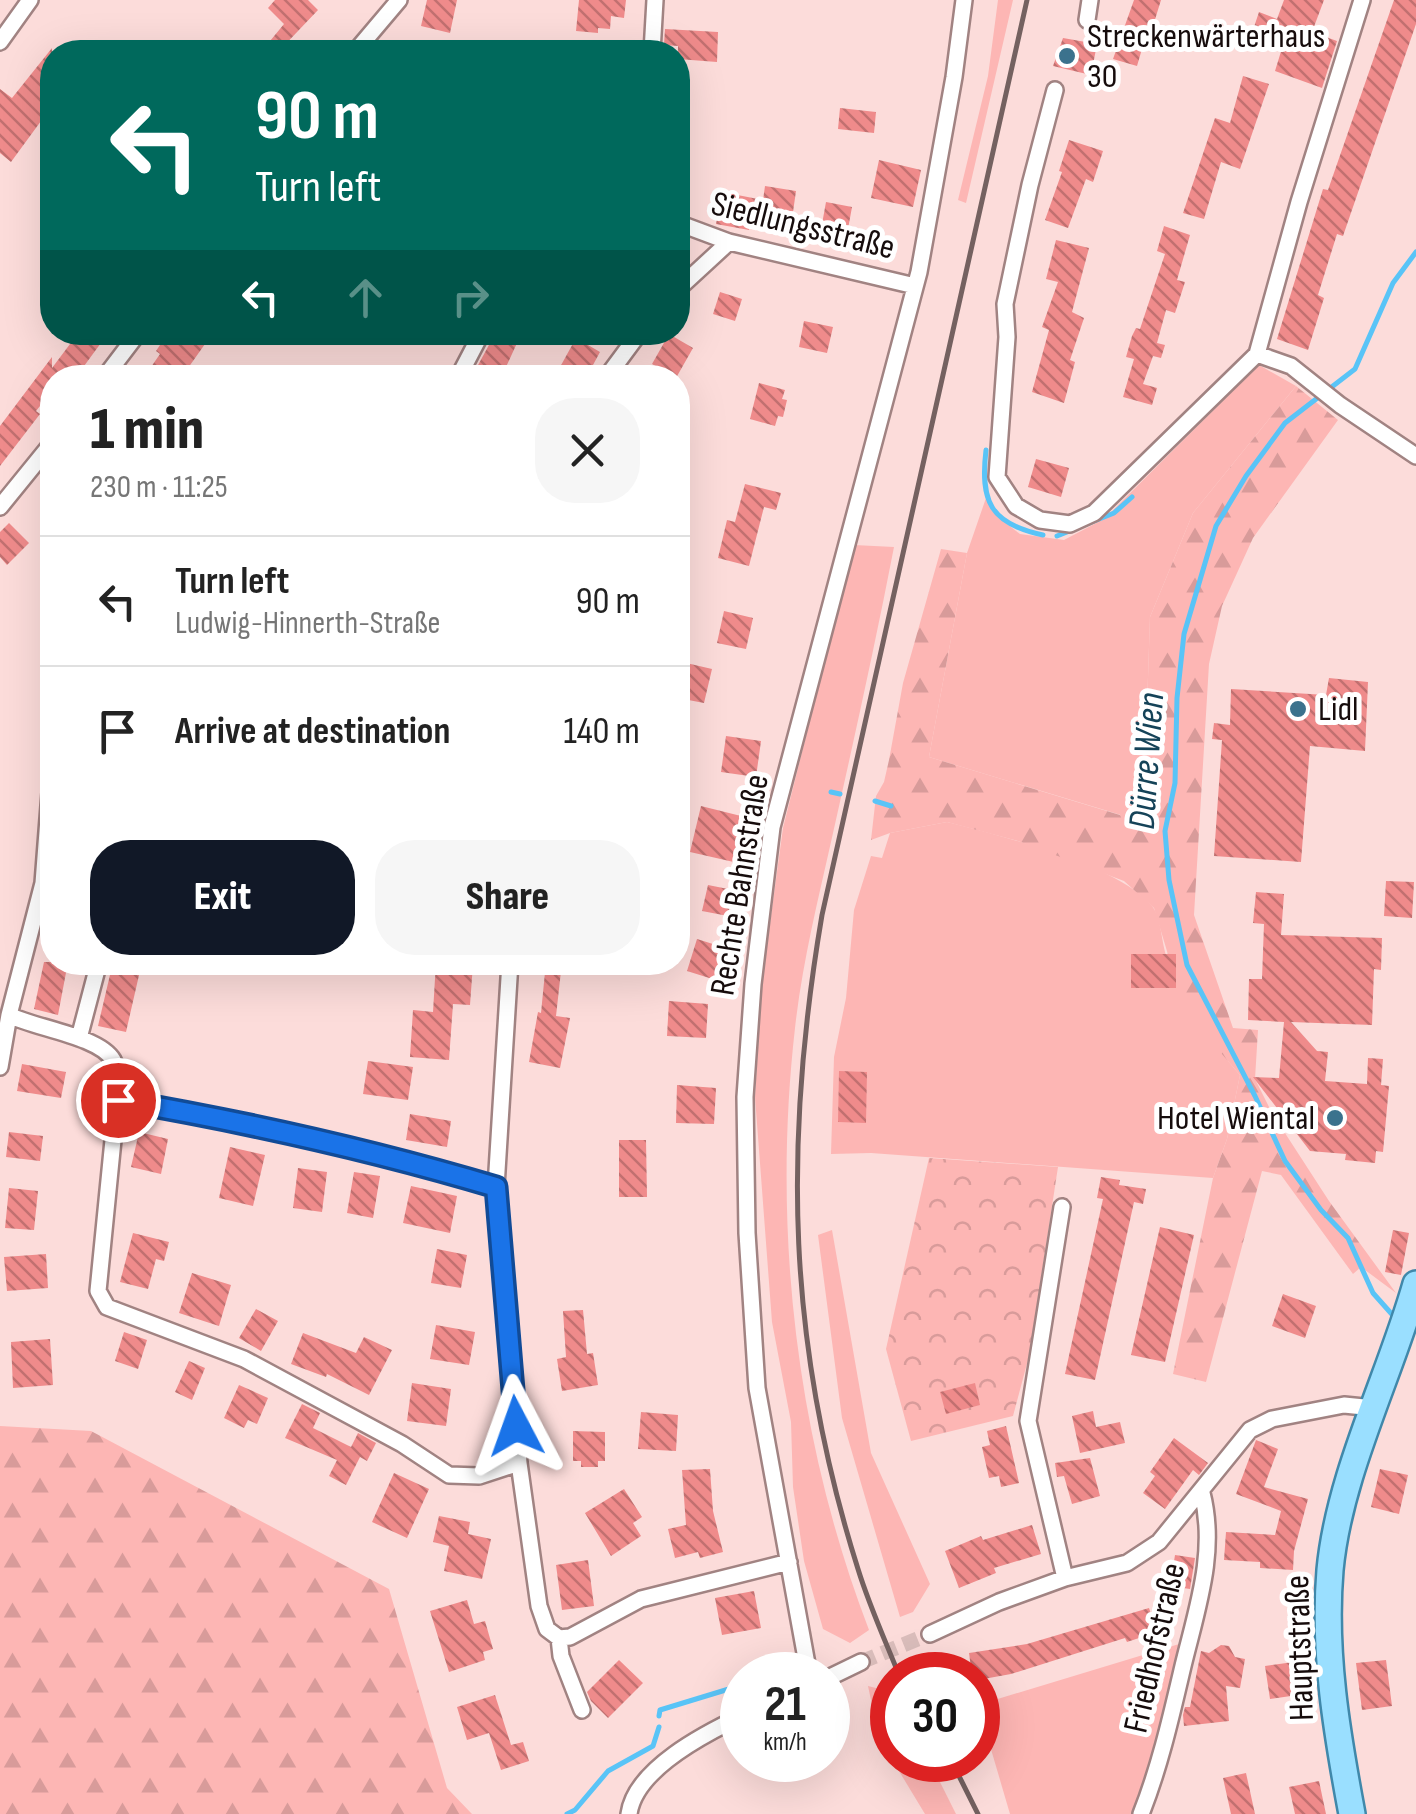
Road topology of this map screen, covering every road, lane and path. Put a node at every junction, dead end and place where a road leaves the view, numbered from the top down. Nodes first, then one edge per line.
1 (30, 0) edge
2 (399, 0) edge
3 (656, 0) edge
4 (964, 0) edge
5 (1090, 0) edge
6 (1362, 0) edge
7 (1086, 20) dead end
8 (365, 40) edge
9 (653, 40) edge
10 (0, 42) edge
11 (1055, 90) dead end
12 (690, 227) edge
13 (729, 242) junction
14 (690, 278) edge
15 (915, 286) junction
16 (129, 345) edge
17 (1257, 354) junction
18 (114, 365) edge
19 (1416, 456) edge
20 (40, 458) edge
21 (0, 507) edge
22 (40, 895) edge
23 (96, 975) edge
24 (509, 975) edge
25 (9, 1015) junction
26 (79, 1038) junction
27 (0, 1066) edge
28 (118, 1100) junction
29 (496, 1187) junction
30 (1062, 1207) dead end
31 (1413, 1294) edge
32 (1374, 1408) junction
33 (518, 1463) junction
34 (1202, 1493) junction
35 (789, 1562) junction
36 (1065, 1578) junction
37 (930, 1634) tunnel mouth
38 (559, 1638) junction
39 (804, 1652) edge
40 (861, 1662) tunnel mouth
41 (850, 1667) edge
42 (582, 1710) dead end
43 (720, 1726) edge
44 (629, 1814) edge
45 (1141, 1814) edge
46 (1352, 1814) edge

1 - 10 street
2 - 8 street
3 - 9 street
4 - 15 street, Rechte Bahnstraße
5 - 7 street
6 - 17 street
11 - 17 street
12 - 13 street, Siedlungsstraße
13 - 14 street
13 - 15 street, Siedlungsstraße
15 - 35 street, Rechte Bahnstraße
16 - 18 street
17 - 19 street
20 - 21 street
22 - 25 street
23 - 26 street
24 - 29 street
25 - 26 street
25 - 27 street
26 - 28 street
28 - 29 street
28 - 33 street
29 - 33 street
30 - 36 street
31 - 32 main road, Hauptstraße
32 - 34 street
32 - 46 main road, Hauptstraße
33 - 38 street
34 - 36 street
34 - 45 street, Friedhofstraße
35 - 38 street
35 - 39 street, Rechte Bahnstraße
36 - 37 street
38 - 42 street
40 - 41 street
43 - 44 street

